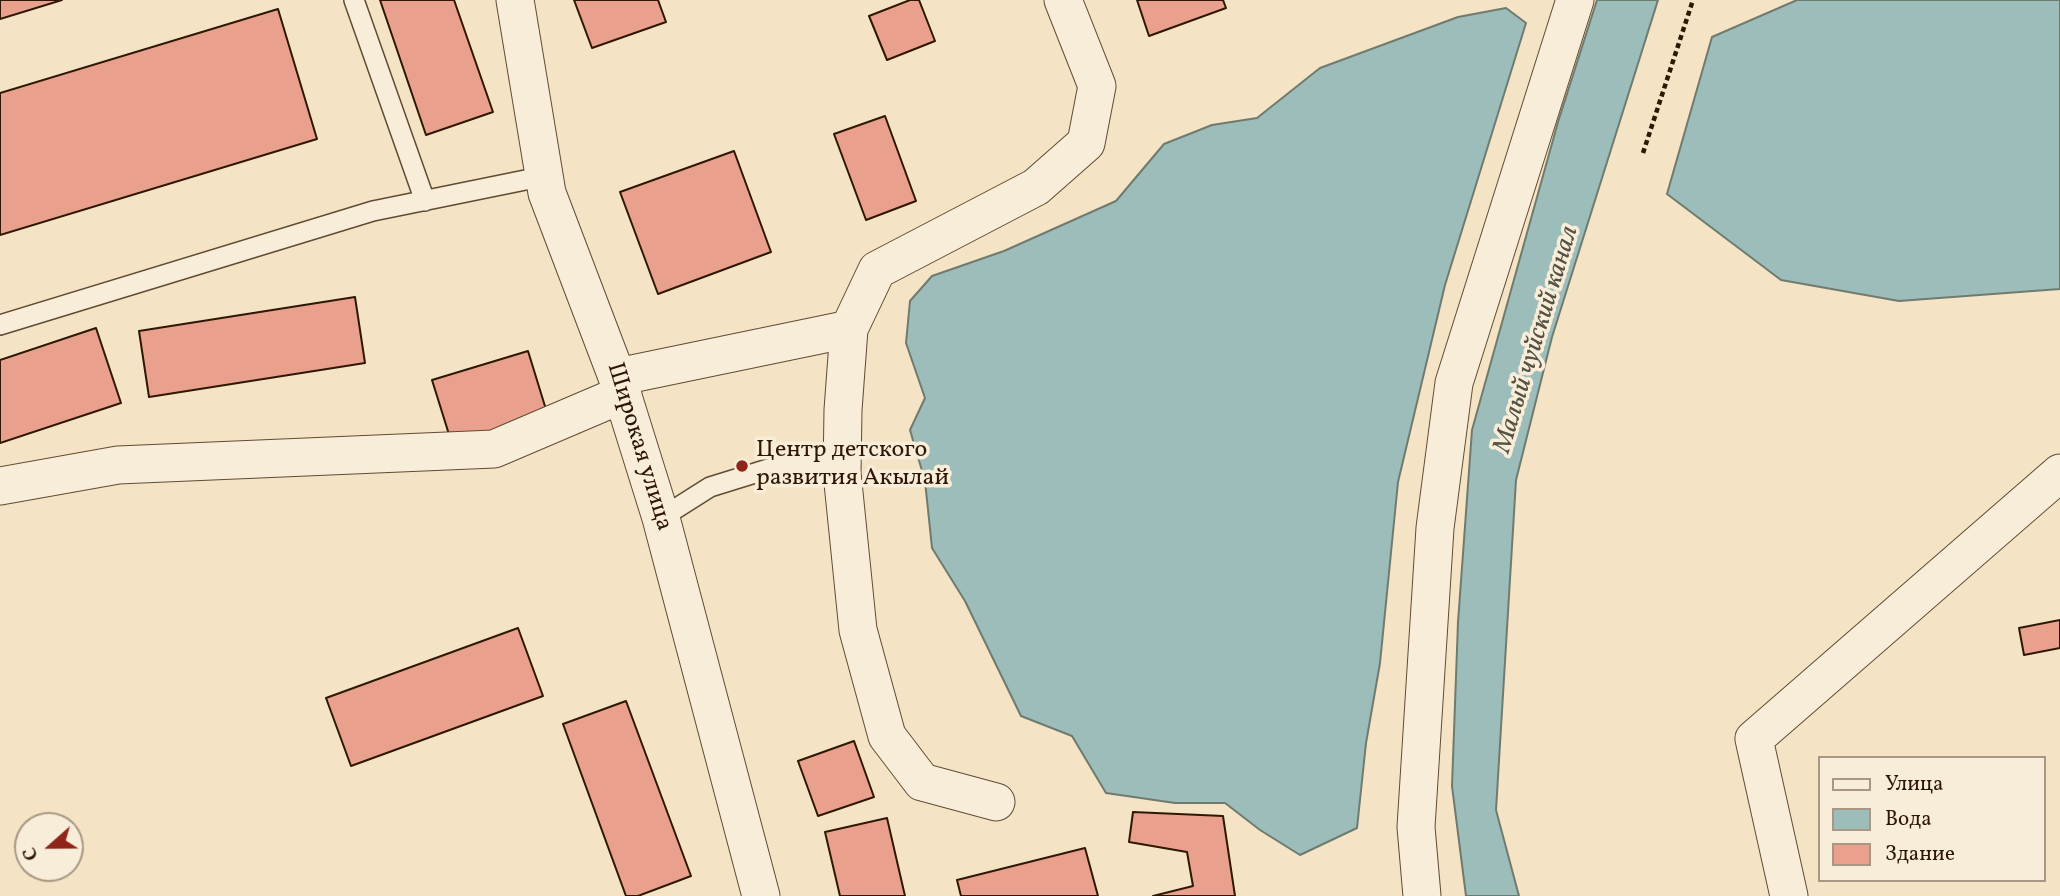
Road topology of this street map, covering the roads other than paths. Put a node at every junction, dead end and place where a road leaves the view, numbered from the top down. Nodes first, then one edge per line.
1 (354, 0) edge
2 (515, 0) edge
3 (1063, 0) edge
4 (1575, 0) edge
5 (545, 176) junction
6 (425, 201) junction
7 (0, 325) edge
8 (849, 329) junction
9 (620, 385) junction
10 (842, 473) junction
11 (2060, 473) edge
12 (0, 486) edge
13 (661, 518) junction
14 (996, 802) dead end
15 (761, 896) edge
16 (1422, 896) edge
17 (1789, 896) edge

1 - 6 lane
2 - 5 street, Широкая улица
3 - 8 street
4 - 16 street
5 - 6 lane
5 - 9 street, Широкая улица
6 - 7 lane
8 - 9 street
8 - 10 street
9 - 12 street
9 - 13 street, Широкая улица
10 - 13 lane
10 - 14 street
11 - 17 street
13 - 15 street, Широкая улица

